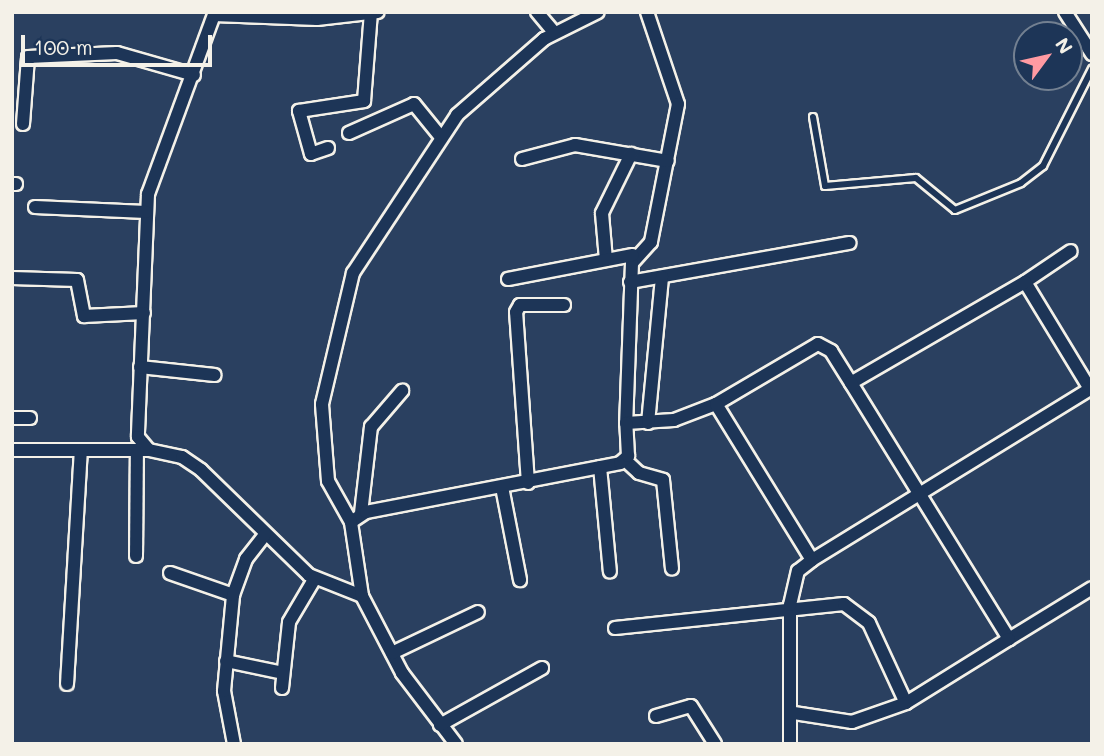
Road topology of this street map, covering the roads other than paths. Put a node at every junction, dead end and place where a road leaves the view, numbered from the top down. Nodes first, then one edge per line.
1 (379, 12) edge
2 (537, 12) edge
3 (598, 12) edge
4 (647, 12) edge
5 (371, 13) edge
6 (214, 14) edge
7 (317, 16) edge
8 (1072, 16) edge
9 (554, 32) junction
10 (1092, 54) edge
11 (1092, 69) edge
12 (194, 75) junction
13 (813, 117) dead end
14 (23, 124) dead end
15 (349, 133) dead end
16 (439, 135) junction
17 (328, 148) dead end
18 (631, 154) junction
19 (522, 159) dead end
20 (668, 161) junction
21 (35, 207) dead end
22 (146, 212) junction
23 (850, 243) dead end
24 (1070, 251) dead end
25 (634, 255) junction
26 (606, 260) junction
27 (662, 277) junction
28 (12, 278) edge
29 (508, 279) dead end
30 (630, 282) junction
31 (1025, 282) junction
32 (564, 304) dead end
33 (144, 313) junction
34 (140, 367) junction
35 (215, 375) dead end
36 (851, 383) junction
37 (1091, 389) edge
38 (402, 391) dead end
39 (716, 404) junction
40 (12, 418) edge
41 (30, 418) dead end
42 (626, 423) junction
43 (648, 423) junction
44 (12, 450) edge
45 (81, 450) junction
46 (143, 450) junction
47 (625, 460) junction
48 (600, 467) junction
49 (528, 483) junction
50 (502, 487) junction
51 (918, 495) junction
52 (356, 518) junction
53 (265, 536) junction
54 (136, 556) dead end
55 (811, 560) junction
56 (672, 569) dead end
57 (610, 572) dead end
58 (170, 573) dead end
59 (315, 578) junction
60 (520, 580) dead end
61 (1092, 588) edge
62 (233, 595) junction
63 (362, 596) junction
64 (790, 605) junction
65 (478, 612) dead end
66 (615, 628) dead end
67 (1009, 639) junction
68 (392, 653) junction
69 (226, 661) junction
70 (542, 668) dead end
71 (283, 673) junction
72 (67, 684) dead end
73 (282, 688) dead end
74 (906, 703) junction
75 (794, 713) junction
76 (656, 716) dead end
77 (440, 725) junction
78 (234, 744) edge
79 (456, 744) edge
80 (715, 744) edge
81 (790, 744) edge

1 - 5 street
2 - 9 street
3 - 9 street
4 - 20 street
5 - 7 street
5 - 17 street
6 - 7 street
6 - 12 street
8 - 10 street
9 - 16 street
11 - 13 lane
12 - 14 street
12 - 22 street
15 - 16 street
16 - 52 street
18 - 19 street
18 - 20 street
18 - 26 street
20 - 25 street
21 - 22 street
22 - 33 street
23 - 27 street
24 - 31 street
25 - 26 street
25 - 30 street
26 - 29 street
27 - 30 street
27 - 43 street
28 - 33 street
30 - 42 street
31 - 36 street
31 - 37 street
32 - 49 street
33 - 34 street
34 - 35 street
34 - 46 street
36 - 39 street
36 - 51 street
37 - 51 street
38 - 52 street
39 - 43 street
39 - 55 street
40 - 41 street
42 - 43 street
42 - 47 street
44 - 45 street
45 - 46 street
45 - 72 street
46 - 53 street
46 - 54 street
47 - 48 street
47 - 56 street
48 - 49 street
48 - 57 street
49 - 50 street
50 - 52 street
50 - 60 street
51 - 55 street
51 - 67 street
52 - 63 street
53 - 59 street
53 - 62 street
55 - 64 street
58 - 62 street
59 - 63 street
59 - 71 street
61 - 67 street
62 - 69 street
63 - 68 street
64 - 66 street
64 - 74 street
64 - 75 street
65 - 68 street
67 - 74 street
68 - 77 street
69 - 71 street
69 - 78 street
70 - 77 street
71 - 73 street
74 - 75 street
75 - 81 street
76 - 80 street
77 - 79 street

